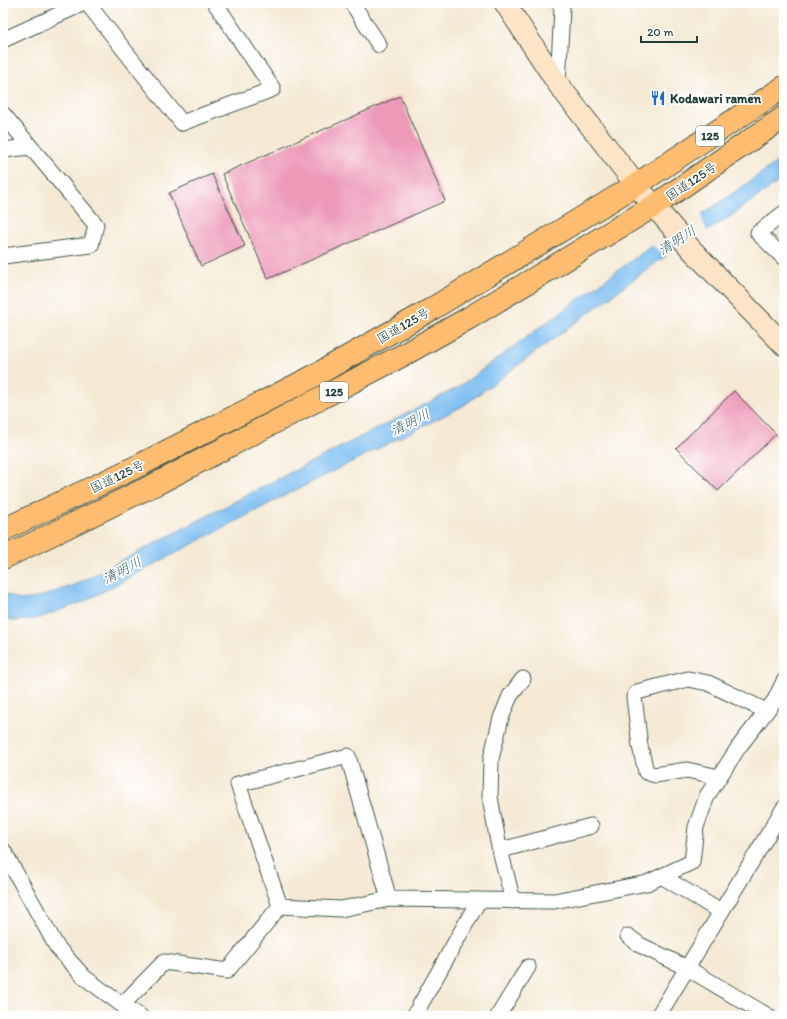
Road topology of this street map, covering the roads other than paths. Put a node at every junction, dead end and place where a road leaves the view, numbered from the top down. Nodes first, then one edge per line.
1 (84, 3) edge
2 (87, 3) edge
3 (215, 3) edge
4 (352, 3) edge
5 (505, 3) edge
6 (564, 5) edge
7 (3, 40) edge
8 (379, 45) dead end
9 (558, 84) junction
10 (784, 86) edge
11 (3, 114) edge
12 (784, 117) edge
13 (30, 147) junction
14 (3, 150) edge
15 (636, 185) junction
16 (657, 209) junction
17 (784, 213) edge
18 (3, 256) edge
19 (784, 258) edge
20 (784, 345) edge
21 (3, 530) edge
22 (3, 558) edge
23 (523, 679) dead end
24 (784, 681) edge
25 (766, 712) junction
26 (719, 777) junction
27 (784, 808) edge
28 (592, 826) dead end
29 (3, 850) edge
30 (501, 850) junction
31 (663, 877) junction
32 (389, 899) junction
33 (479, 900) junction
34 (513, 901) junction
35 (280, 906) junction
36 (721, 912) junction
37 (628, 936) dead end
38 (528, 967) dead end
39 (687, 968) junction
40 (122, 1005) junction
41 (140, 1016) edge
42 (414, 1016) edge
43 (498, 1016) edge
44 (658, 1016) edge
45 (768, 1016) edge

1 - 7 street
2 - 3 street
4 - 8 street
5 - 9 street
6 - 9 street
9 - 15 street
10 - 15 highway, 国道125号 / 125
11 - 13 street
12 - 16 highway, 国道125号 / 125
13 - 14 street
13 - 18 street
15 - 16 street
15 - 21 highway, 国道125号 / 125
16 - 20 street
16 - 22 highway, 国道125号 / 125
17 - 19 street
23 - 30 street
24 - 25 street
25 - 26 street
25 - 26 street
26 - 31 street
27 - 36 street
28 - 30 street
29 - 40 street
30 - 34 street
31 - 34 street
31 - 36 street
32 - 33 street
32 - 35 street
32 - 35 street
33 - 34 street
33 - 42 street
35 - 40 street
36 - 39 street
37 - 39 street
38 - 43 street
39 - 44 street
39 - 45 street
40 - 41 street

